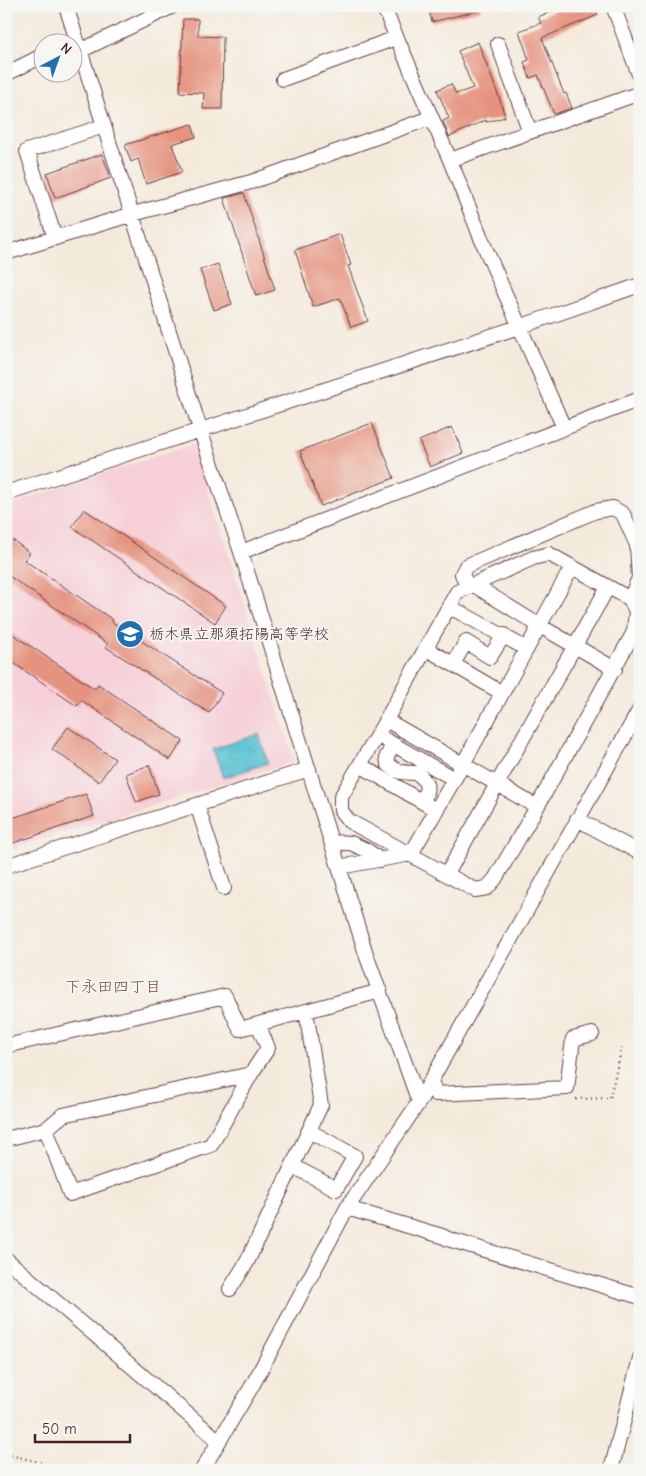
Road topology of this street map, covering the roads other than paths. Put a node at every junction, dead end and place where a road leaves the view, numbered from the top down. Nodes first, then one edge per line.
1 (66, 6) edge
2 (173, 6) edge
3 (383, 6) edge
4 (614, 6) edge
5 (72, 32) edge
6 (396, 38) junction
7 (82, 41) edge
8 (498, 44) dead end
9 (32, 61) edge
10 (82, 64) edge
11 (6, 74) edge
12 (640, 77) edge
13 (283, 79) dead end
14 (640, 94) edge
15 (430, 118) junction
16 (104, 126) junction
17 (530, 132) junction
18 (450, 160) junction
19 (133, 214) junction
20 (55, 238) junction
21 (6, 253) edge
22 (640, 285) edge
23 (520, 327) junction
24 (640, 399) edge
25 (564, 428) junction
26 (200, 429) junction
27 (6, 493) edge
28 (241, 552) junction
29 (572, 567) junction
30 (471, 586) junction
31 (608, 587) junction
32 (630, 599) junction
33 (450, 607) junction
34 (540, 626) junction
35 (504, 635) junction
36 (575, 645) junction
37 (427, 649) junction
38 (527, 649) junction
39 (453, 664) junction
40 (614, 669) junction
41 (502, 694) junction
42 (640, 708) edge
43 (386, 720) junction
44 (378, 735) junction
45 (393, 745) junction
46 (360, 764) junction
47 (463, 764) junction
48 (309, 769) junction
49 (454, 779) junction
50 (497, 784) junction
51 (424, 802) junction
52 (197, 805) junction
53 (537, 807) junction
54 (436, 810) junction
55 (577, 819) junction
56 (332, 842) junction
57 (410, 854) junction
58 (639, 854) edge
59 (380, 860) junction
60 (6, 866) edge
61 (339, 867) junction
62 (447, 874) junction
63 (224, 888) dead end
64 (380, 991) junction
65 (306, 1011) junction
66 (258, 1024) junction
67 (592, 1034) dead end
68 (6, 1046) edge
69 (251, 1074) junction
70 (431, 1081) junction
71 (419, 1102) junction
72 (46, 1129) junction
73 (309, 1131) junction
74 (6, 1139) edge
75 (293, 1166) junction
76 (347, 1208) junction
77 (6, 1259) edge
78 (230, 1289) dead end
79 (640, 1297) edge
80 (640, 1358) edge
81 (219, 1441) junction
82 (202, 1470) edge
83 (611, 1470) edge

1 - 5 street
2 - 7 street
3 - 6 street
4 - 12 street
6 - 13 street
6 - 15 street
8 - 17 street
9 - 11 street
10 - 16 street
14 - 17 street
15 - 18 street
15 - 19 street
16 - 19 street
16 - 20 street
17 - 18 street
18 - 23 street
19 - 20 street
19 - 26 street
20 - 21 street
22 - 23 street
23 - 25 street
23 - 26 street
24 - 25 street
25 - 28 street
26 - 27 street
26 - 28 street
28 - 48 street
29 - 30 street
29 - 31 street
29 - 34 street
30 - 32 street
30 - 33 street
30 - 34 street
31 - 32 street
31 - 36 street
32 - 40 street
33 - 35 street
33 - 37 street
34 - 36 street
34 - 38 street
35 - 38 street
35 - 39 street
36 - 40 street
36 - 50 street
37 - 39 street
37 - 43 street
38 - 41 street
39 - 41 street
40 - 53 street
41 - 47 street
42 - 55 street
43 - 44 street
43 - 47 street
44 - 45 street
44 - 46 street
45 - 49 street
45 - 51 street
46 - 51 street
46 - 57 street
47 - 49 street
47 - 50 street
48 - 52 street
48 - 56 street
49 - 54 street
50 - 53 street
50 - 62 street
51 - 54 street
52 - 60 street
52 - 63 street
53 - 62 street
54 - 57 street
55 - 58 street
55 - 70 street
56 - 59 street
56 - 61 street
57 - 59 street
57 - 62 street
59 - 61 street
61 - 64 street
64 - 65 street
64 - 71 street
65 - 66 street
65 - 73 street
66 - 68 street
66 - 69 street
67 - 70 street
69 - 72 street
69 - 72 street
70 - 71 street
71 - 76 street
72 - 74 street
73 - 75 street
73 - 75 street
75 - 78 street
76 - 79 street
76 - 81 street
77 - 81 street
80 - 83 street
81 - 82 street

